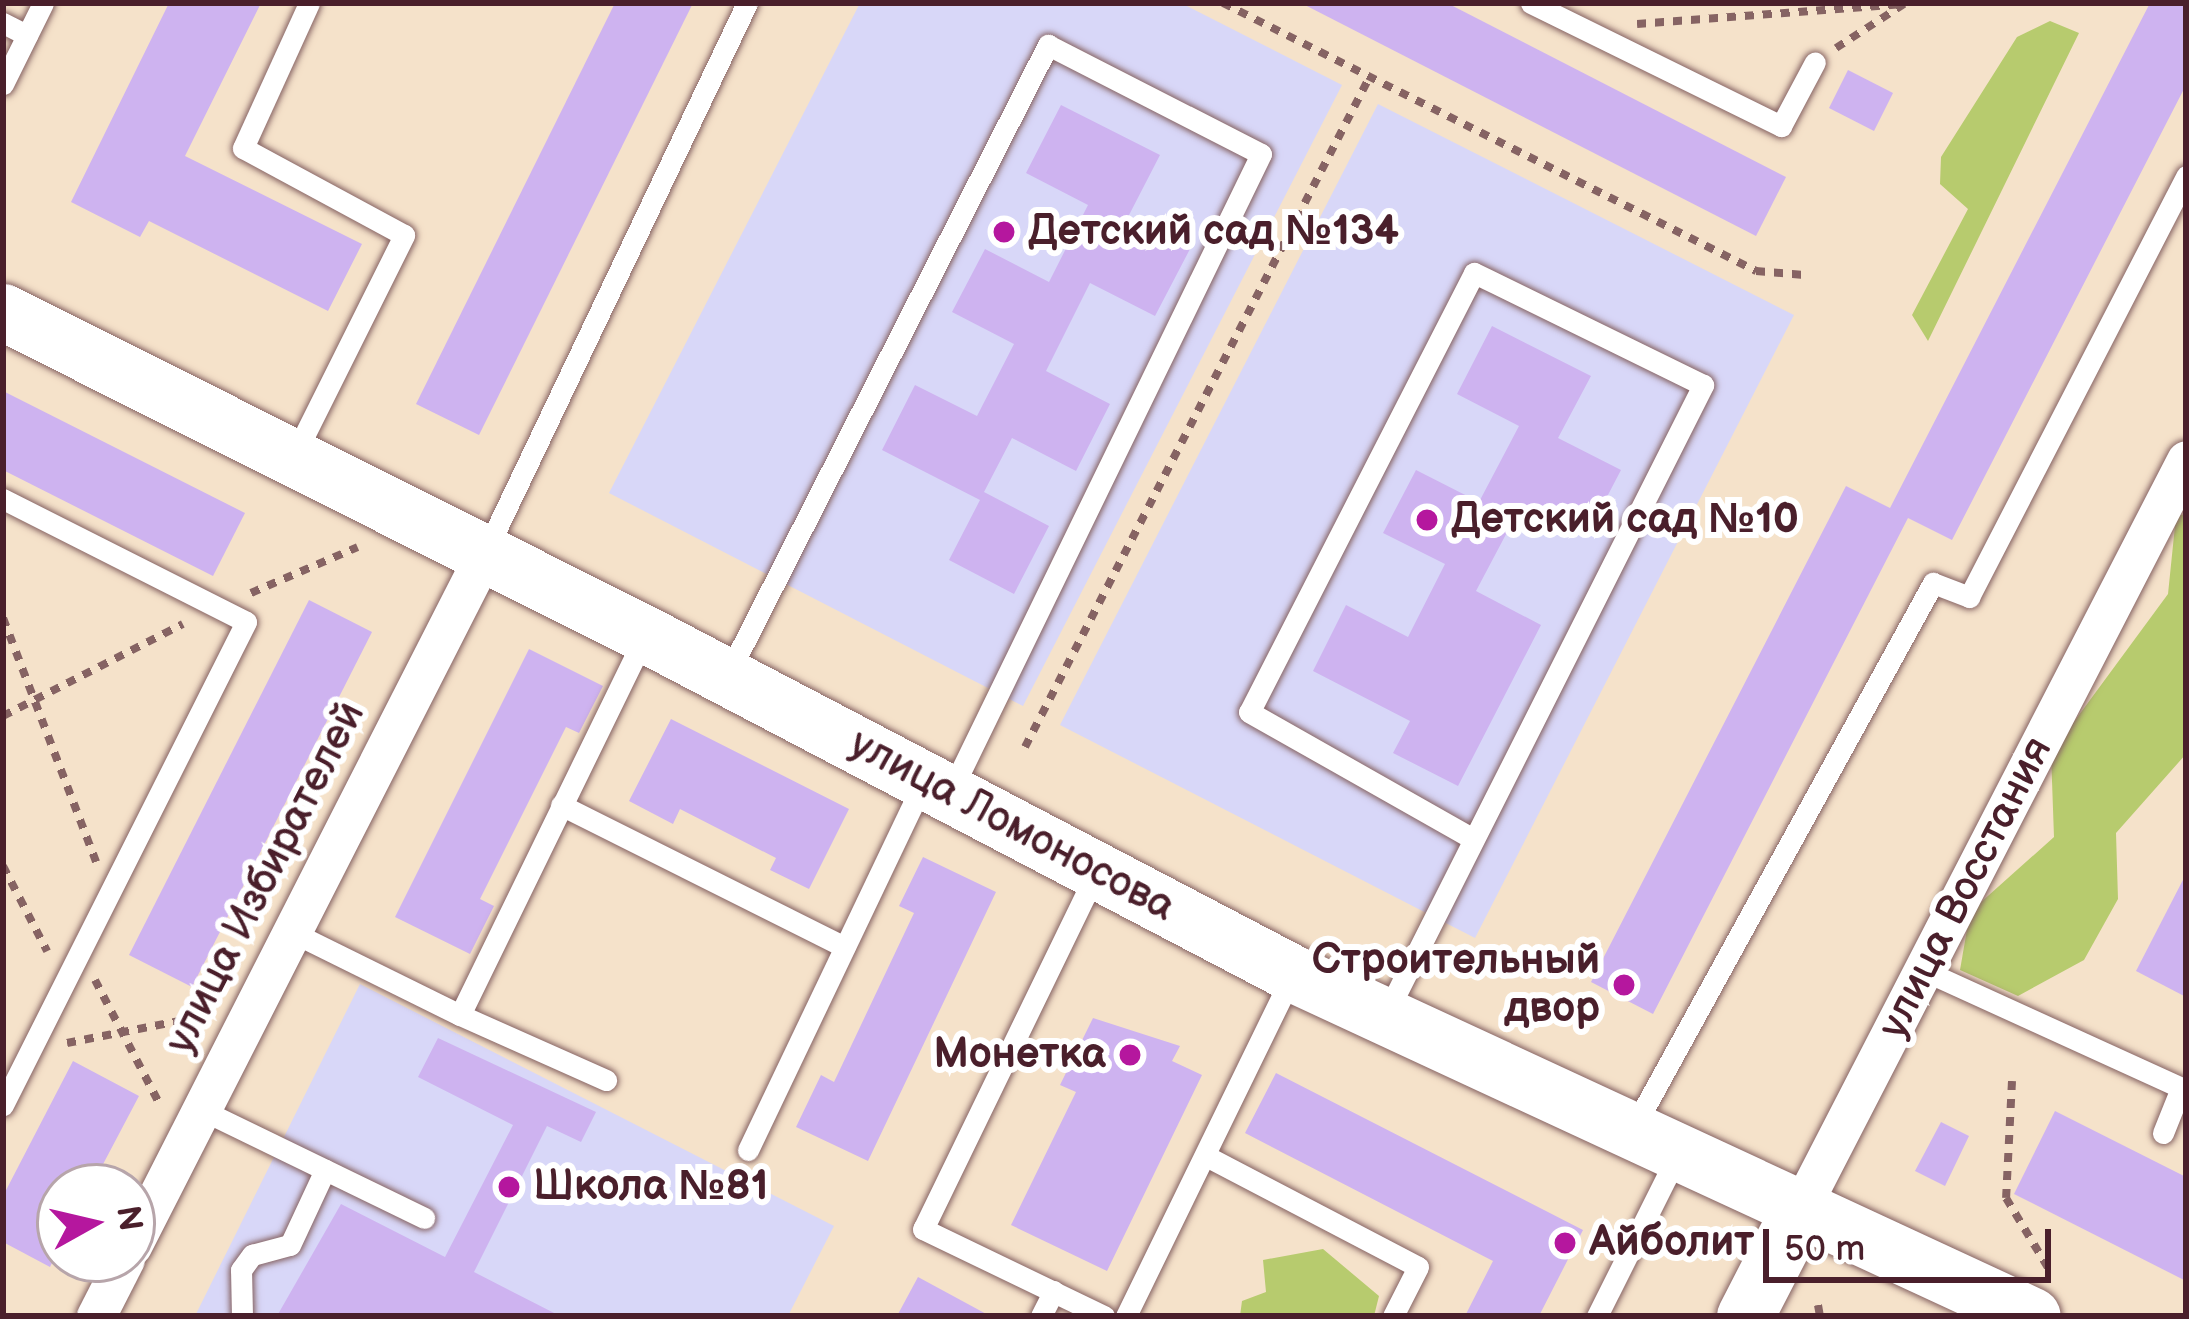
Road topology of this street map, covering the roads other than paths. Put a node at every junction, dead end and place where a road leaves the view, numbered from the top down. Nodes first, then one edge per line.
1 (43, 3) edge
2 (309, 3) edge
3 (747, 3) edge
4 (1531, 3) edge
5 (3, 23) edge
6 (27, 34) junction
7 (1815, 62) road end
8 (3, 84) edge
9 (2186, 176) edge
10 (3, 312) edge
11 (294, 457) junction
12 (2186, 460) edge
13 (3, 499) edge
14 (485, 553) junction
15 (645, 634) junction
16 (727, 677) junction
17 (937, 787) junction
18 (561, 805) junction
19 (1472, 838) junction
20 (1097, 871) junction
21 (292, 932) junction
22 (844, 947) junction
23 (1925, 970) junction
24 (1294, 974) junction
25 (460, 1015) junction
26 (1385, 1017) junction
27 (606, 1080) dead end
28 (2183, 1092) edge
29 (3, 1105) edge
30 (202, 1110) junction
31 (2163, 1133) dead end
32 (1655, 1143) junction
33 (748, 1150) dead end
34 (1206, 1156) junction
35 (325, 1170) junction
36 (156, 1199) edge
37 (1801, 1208) junction
38 (424, 1218) dead end
39 (113, 1283) edge
40 (1054, 1292) junction
41 (2046, 1302) edge
42 (96, 1316) edge
43 (242, 1316) edge
44 (1041, 1316) edge
45 (1104, 1316) edge
46 (1126, 1316) edge
47 (1394, 1316) edge
48 (1597, 1316) edge
49 (1745, 1316) edge

1 - 6 lane
2 - 11 lane
3 - 14 lane
4 - 7 lane
5 - 6 lane
6 - 8 lane
9 - 32 lane
10 - 11 street, улица Ломоносова
11 - 14 street, улица Ломоносова
12 - 23 street, улица Восстания
13 - 29 lane
14 - 15 street, улица Ломоносова
14 - 21 street, улица Избирателей
15 - 16 street, улица Ломоносова
15 - 18 lane
16 - 17 street, улица Ломоносова
16 - 17 lane
17 - 20 street, улица Ломоносова
17 - 22 lane
18 - 22 lane
18 - 25 lane
19 - 19 lane
19 - 26 lane
20 - 24 street, улица Ломоносова
20 - 40 lane
21 - 25 lane
21 - 30 street, улица Избирателей
22 - 33 lane
23 - 28 lane
23 - 37 street, улица Восстания
24 - 26 street, улица Ломоносова
24 - 34 lane
25 - 27 lane
26 - 32 street, улица Ломоносова
28 - 31 lane
30 - 35 lane
30 - 36 street, улица Избирателей
32 - 37 street, улица Ломоносова
32 - 48 lane
34 - 46 lane
34 - 47 lane
35 - 38 lane
35 - 43 lane
37 - 41 street, улица Ломоносова
37 - 49 street, улица Восстания
39 - 42 street
40 - 44 lane
40 - 45 lane

